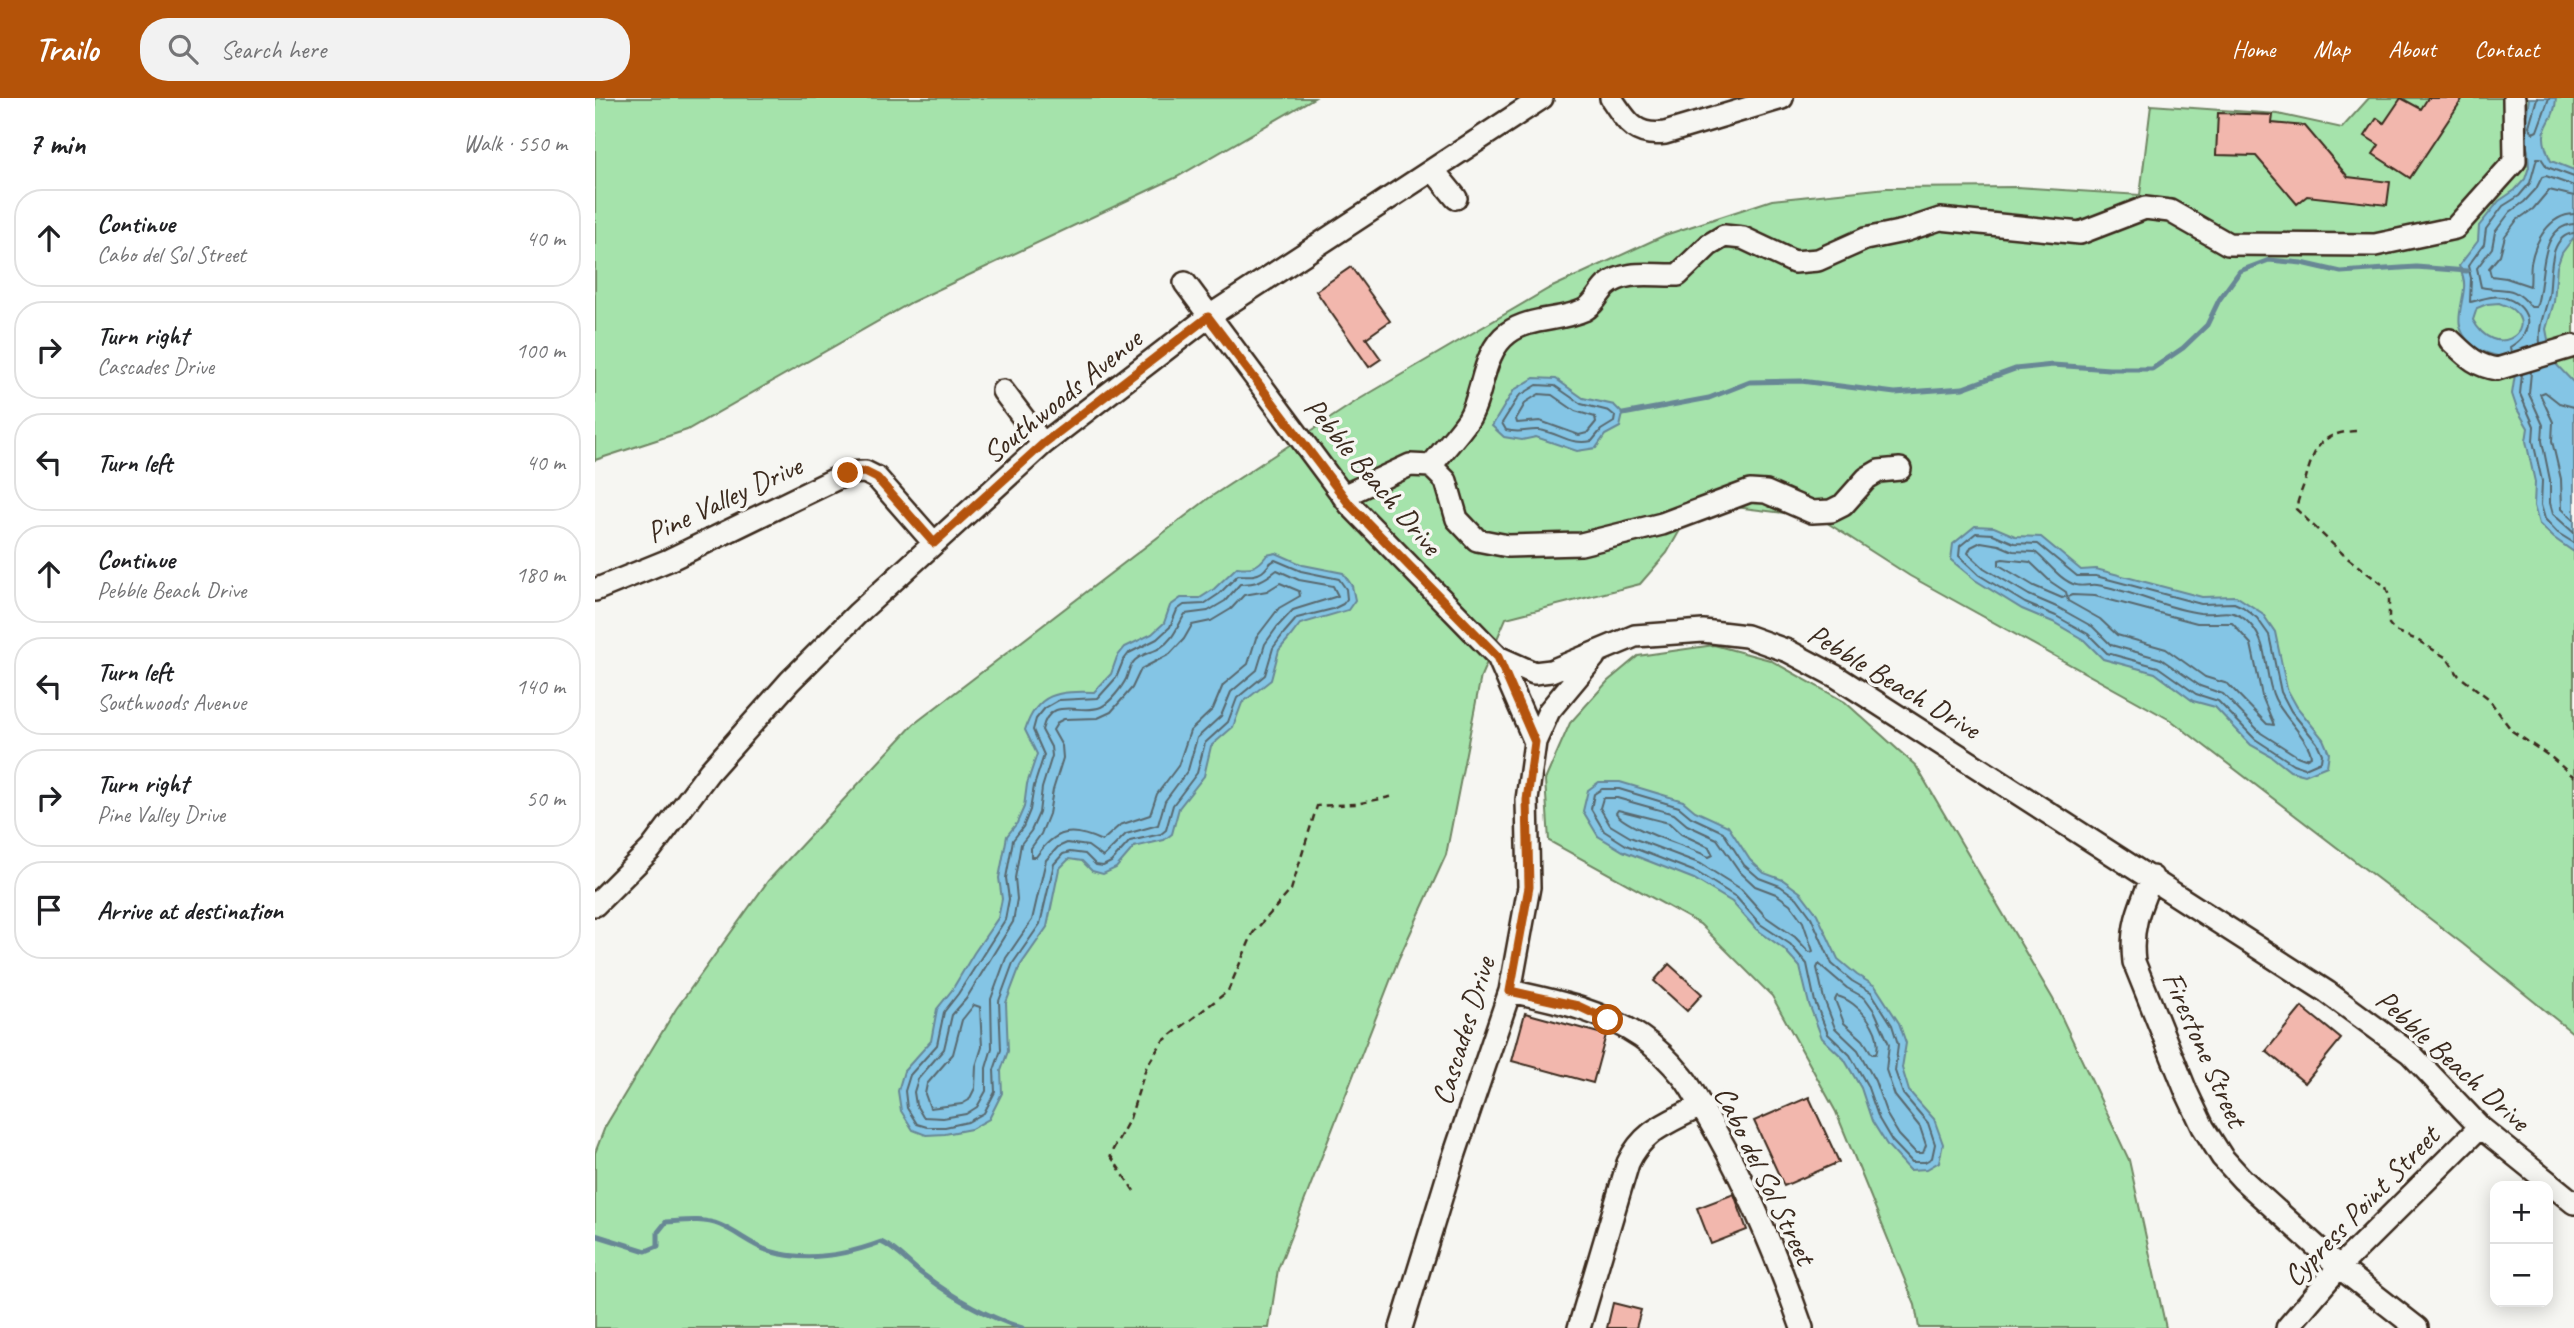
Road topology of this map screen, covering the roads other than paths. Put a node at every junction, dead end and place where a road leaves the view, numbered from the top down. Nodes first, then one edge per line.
1 (1542, 98) edge
2 (1611, 98) edge
3 (1782, 98) edge
4 (2514, 98) edge
5 (1434, 171) junction
6 (1456, 198) dead end
7 (1185, 283) dead end
8 (1208, 317) junction
9 (2450, 340) dead end
10 (2566, 349) edge
11 (1003, 391) dead end
12 (1043, 444) junction
13 (1431, 466) junction
14 (1900, 469) dead end
15 (1343, 496) junction
16 (934, 543) junction
17 (595, 590) edge
18 (1603, 648) junction
19 (1498, 657) junction
20 (1535, 742) junction
21 (2152, 877) junction
22 (595, 905) edge
23 (1510, 991) junction
24 (1700, 1106) junction
25 (2480, 1127) junction
26 (2574, 1203) edge
27 (2339, 1267) junction
28 (1401, 1328) edge
29 (1579, 1328) edge
30 (1801, 1328) edge
31 (2287, 1328) edge
32 (2417, 1328) edge

1 - 5 street, Southwoods Avenue
2 - 3 street
4 - 13 street
5 - 6 street
5 - 8 street, Southwoods Avenue
7 - 8 street, Pebble Beach Drive
8 - 12 street, Southwoods Avenue
8 - 15 street, Pebble Beach Drive
9 - 10 street
11 - 12 street
12 - 16 street, Southwoods Avenue
13 - 14 street
13 - 15 street
15 - 19 street, Pebble Beach Drive
16 - 17 street, Pine Valley Drive
16 - 22 street, Southwoods Avenue
18 - 19 street, Pebble Beach Drive
18 - 20 street, Cascades Drive
18 - 21 street, Pebble Beach Drive
19 - 20 street
20 - 23 street, Cascades Drive
21 - 25 street, Pebble Beach Drive
21 - 27 street, Firestone Street
23 - 24 street, Cabo del Sol Street
23 - 28 street, Cascades Drive
24 - 29 street
24 - 30 street, Cabo del Sol Street
25 - 26 street, Pebble Beach Drive
25 - 27 street, Cypress Point Street
27 - 31 street, Cypress Point Street
27 - 32 street, Firestone Street

